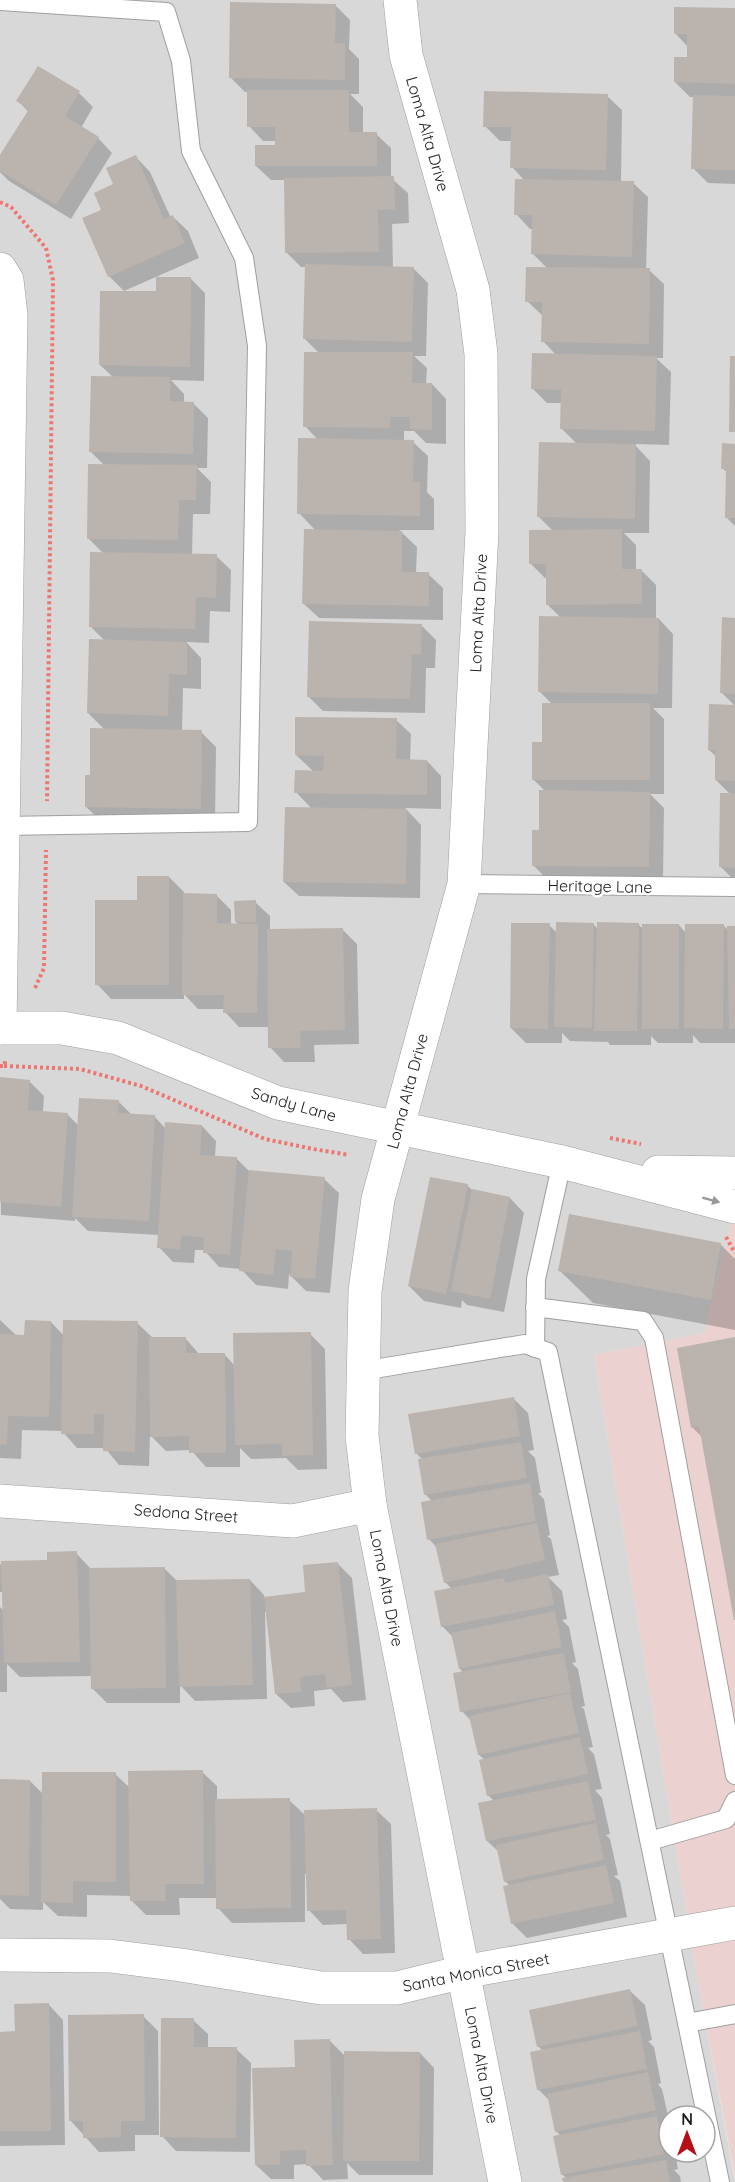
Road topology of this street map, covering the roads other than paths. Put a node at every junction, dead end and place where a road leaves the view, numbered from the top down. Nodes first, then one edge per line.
1 (400, 0) edge
2 (0, 1) edge
3 (0, 269) edge
4 (3, 826) junction
5 (464, 884) junction
6 (735, 887) edge
7 (6, 1028) edge
8 (397, 1129) junction
9 (578, 1166) junction
10 (735, 1173) edge
11 (730, 1221) edge
12 (535, 1308) junction
13 (535, 1348) junction
14 (362, 1371) junction
15 (0, 1501) edge
16 (370, 1505) junction
17 (735, 1775) edge
18 (735, 1801) edge
19 (650, 1841) junction
20 (735, 1923) edge
21 (669, 1935) junction
22 (0, 1955) edge
23 (463, 1972) junction
24 (735, 2014) edge
25 (687, 2023) junction
26 (505, 2182) edge
27 (720, 2182) edge

1 - 5 street, Loma Alta Drive
2 - 4 lane
3 - 4 street
4 - 7 street
5 - 6 lane, Heritage Lane
5 - 8 street, Loma Alta Drive
7 - 8 street, Sandy Lane
8 - 9 street, Sandy Lane
8 - 14 street, Loma Alta Drive
9 - 10 street, Sandy Lane
9 -> 11 street, Sandy Lane
9 - 12 lane
12 - 13 lane
12 - 17 lane
13 - 14 lane
13 - 19 lane
14 - 16 street, Loma Alta Drive
15 - 16 street, Sedona Street
16 - 23 street, Loma Alta Drive
18 - 19 lane
19 - 21 lane
20 - 21 street, Santa Monica Street
21 - 23 street, Santa Monica Street
21 - 25 lane
22 - 23 street, Santa Monica Street
23 - 26 street, Loma Alta Drive
24 - 25 lane
25 - 27 lane

